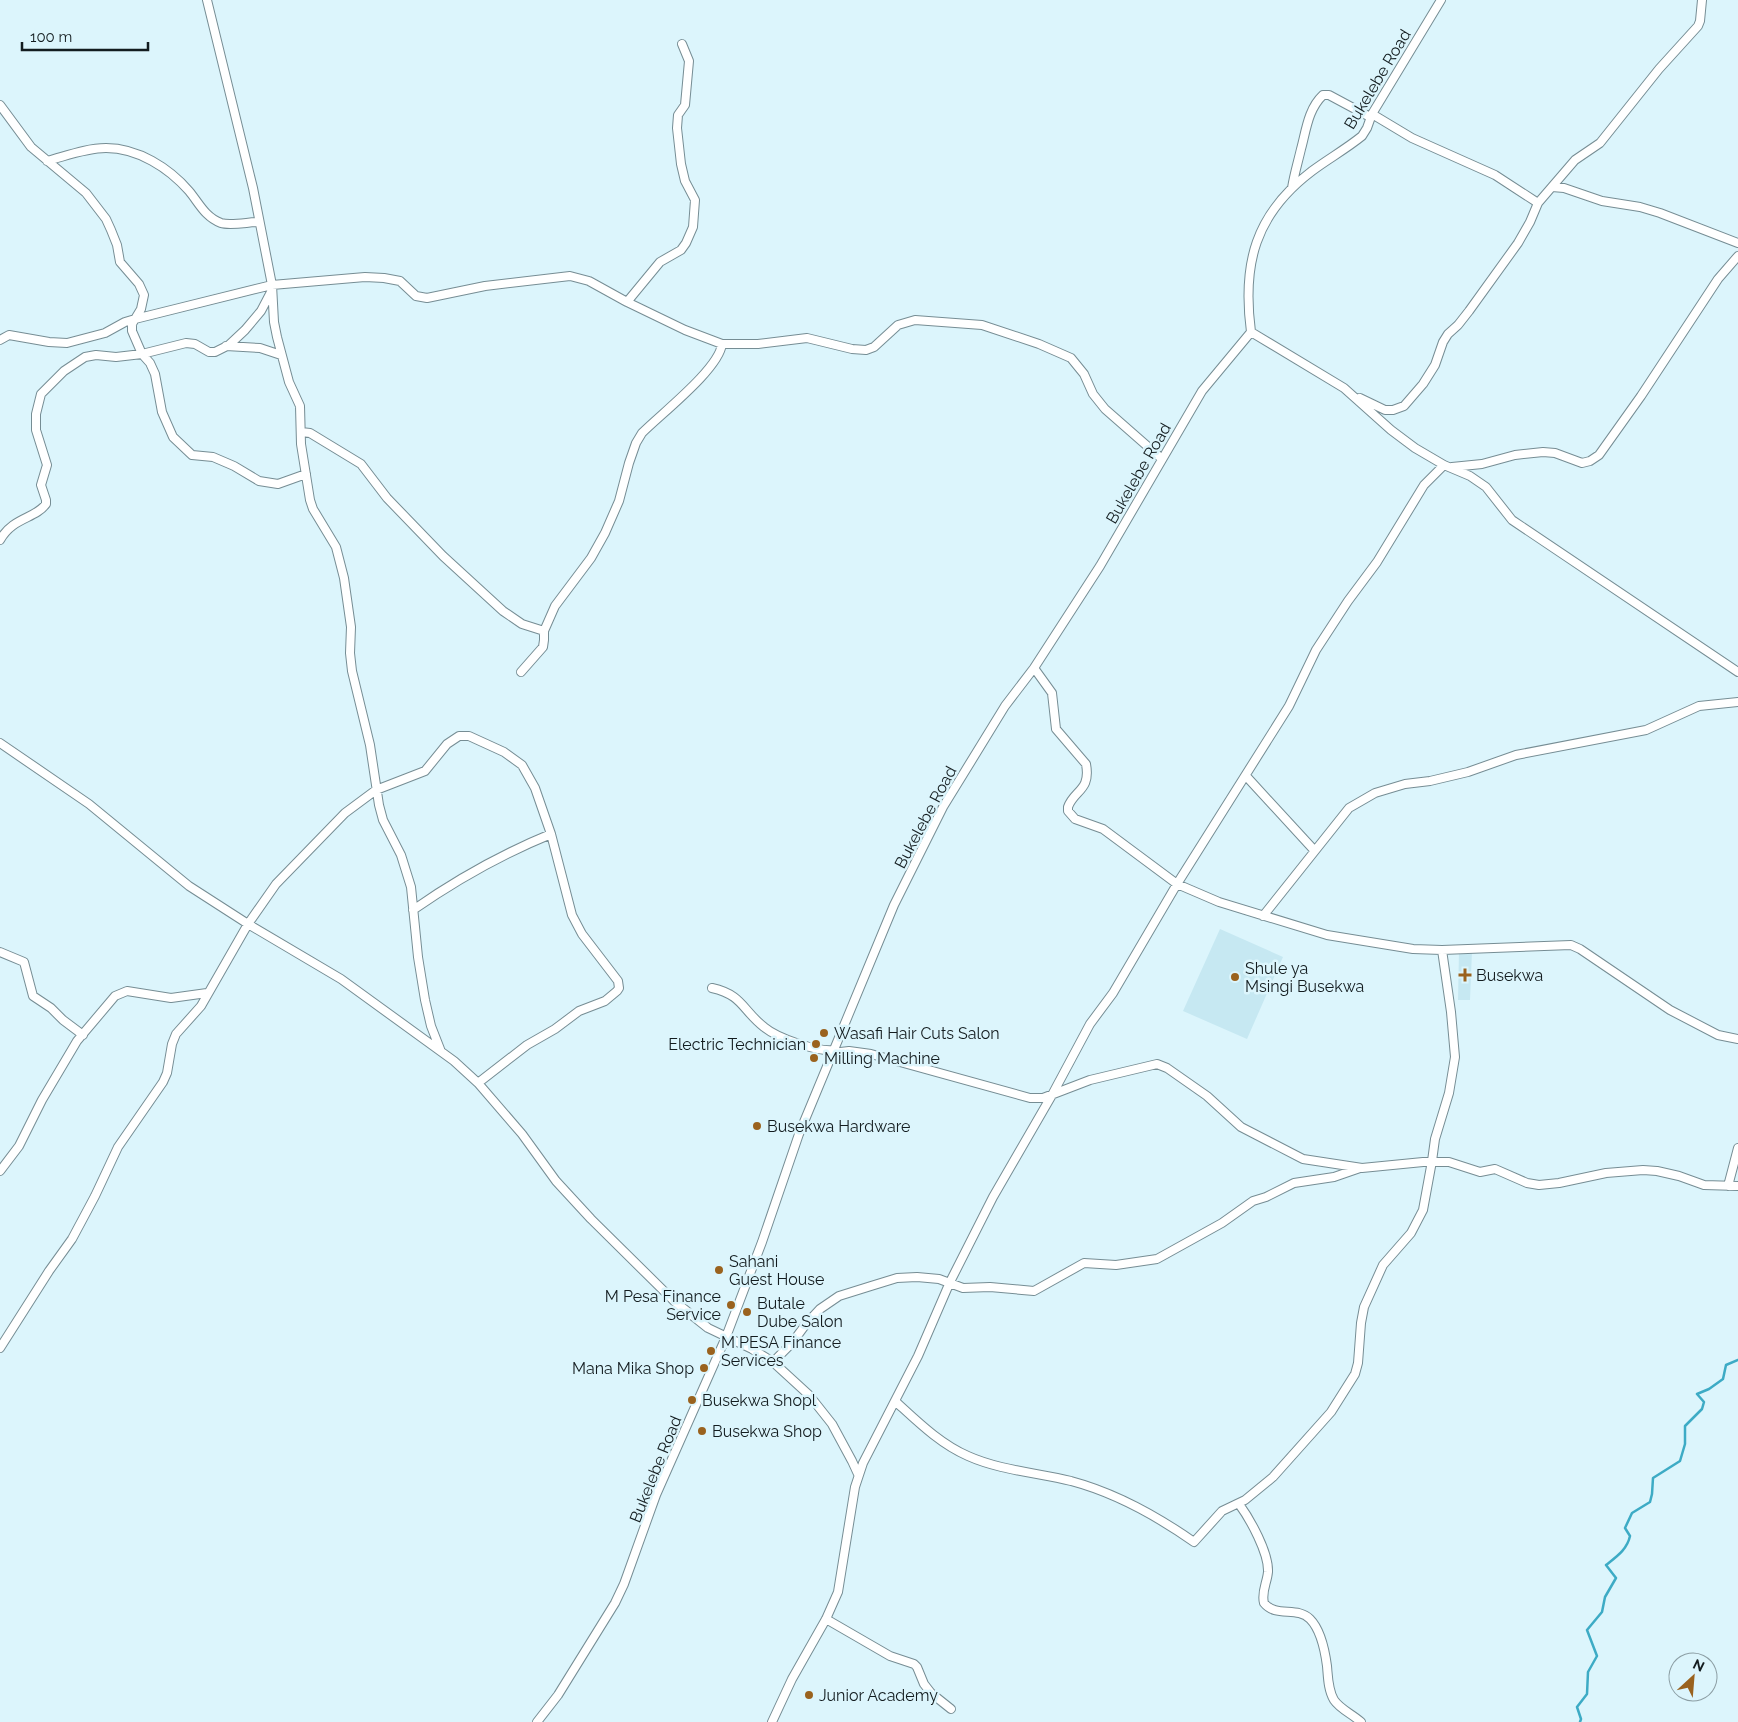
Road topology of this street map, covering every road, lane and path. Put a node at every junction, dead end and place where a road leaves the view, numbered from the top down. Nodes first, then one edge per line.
1 (207, 0) edge
2 (1441, 0) edge
3 (1702, 0) edge
4 (682, 44) dead end
5 (0, 105) edge
6 (1371, 115) junction
7 (47, 162) junction
8 (1552, 187) junction
9 (1292, 188) junction
10 (1538, 203) junction
11 (259, 222) junction
12 (1738, 243) edge
13 (1738, 256) edge
14 (273, 286) junction
15 (627, 302) junction
16 (135, 318) junction
17 (1251, 332) junction
18 (0, 340) edge
19 (722, 344) junction
20 (226, 346) junction
21 (142, 354) junction
22 (281, 355) junction
23 (1355, 398) junction
24 (301, 432) junction
25 (1162, 459) junction
26 (1447, 466) junction
27 (306, 474) junction
28 (0, 540) edge
29 (544, 631) junction
30 (1034, 668) junction
31 (521, 672) dead end
32 (1738, 672) edge
33 (1738, 702) edge
34 (0, 743) edge
35 (1246, 776) junction
36 (376, 790) junction
37 (551, 834) junction
38 (1314, 850) junction
39 (1177, 884) junction
40 (413, 910) junction
41 (1263, 916) junction
42 (248, 924) junction
43 (1442, 950) junction
44 (0, 952) edge
45 (712, 988) dead end
46 (207, 993) junction
47 (83, 1035) junction
48 (1738, 1038) edge
49 (440, 1049) junction
50 (833, 1052) junction
51 (478, 1083) junction
52 (1052, 1094) junction
53 (1738, 1148) edge
54 (1432, 1161) junction
55 (1362, 1168) junction
56 (0, 1171) edge
57 (1728, 1186) junction
58 (1738, 1186) edge
59 (950, 1282) junction
60 (726, 1337) junction
61 (0, 1348) edge
62 (773, 1362) junction
63 (894, 1401) junction
64 (858, 1474) junction
65 (1239, 1504) junction
66 (826, 1619) junction
67 (951, 1709) dead end
68 (537, 1722) edge
69 (772, 1722) edge
70 (1361, 1722) edge

1 - 11 street
2 - 6 street, Bukelebe Road
3 - 8 street
4 - 15 street
5 - 7 street
6 - 9 street, Bukelebe Road
6 - 9 street
6 - 10 street
7 - 11 street
7 - 16 street
8 - 10 street
8 - 12 street
9 - 17 street, Bukelebe Road
10 - 23 street
11 - 14 street
13 - 26 street
14 - 15 street
14 - 16 street
14 - 20 street
14 - 22 street
15 - 19 street
16 - 18 street
16 - 21 street
17 - 23 street
17 - 25 street, Bukelebe Road
19 - 25 street
19 - 29 street
20 - 21 street
20 - 22 street
21 - 27 street
21 - 28 street
22 - 24 street
23 - 26 street
24 - 27 street
24 - 29 street
25 - 30 street, Bukelebe Road
26 - 32 street
26 - 35 street
27 - 36 street
29 - 31 street
30 - 39 street
30 - 50 street, Bukelebe Road
33 - 38 street
34 - 42 street
35 - 38 street
35 - 39 street
36 - 37 street
36 - 40 street
36 - 42 street
37 - 40 street
37 - 51 street
38 - 41 street
39 - 41 street
39 - 52 street
40 - 49 street
41 - 43 street
42 - 46 street
42 - 49 street
43 - 48 street
43 - 54 street
44 - 47 street
45 - 50 street
46 - 47 street
46 - 61 street
47 - 56 street
49 - 51 street
50 - 52 street
50 - 60 street, Bukelebe Road
51 - 60 street
52 - 55 street
52 - 59 street
53 - 57 street
54 - 55 street
54 - 57 street
54 - 65 street
55 - 59 street
57 - 58 street
59 - 62 street
59 - 63 street
60 - 62 street
60 - 68 street, Bukelebe Road
62 - 64 street
63 - 64 street
63 - 65 street
64 - 66 street
65 - 70 street
66 - 67 street
66 - 69 street

